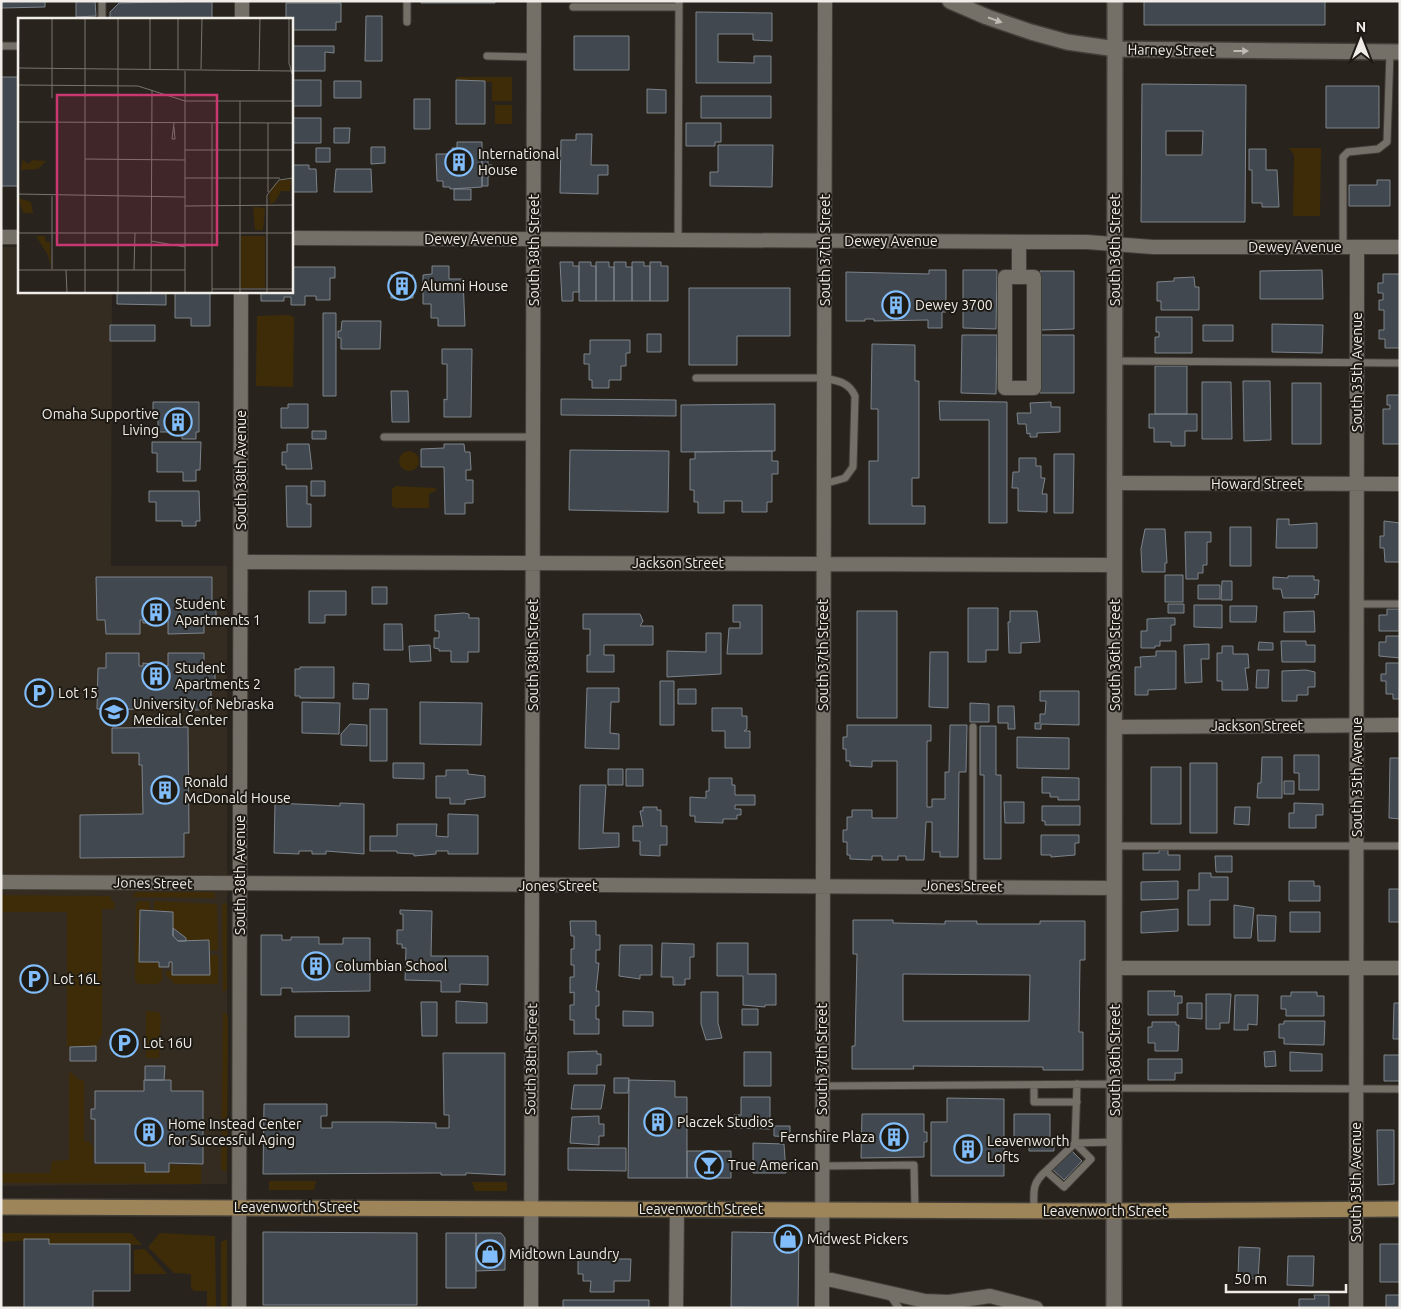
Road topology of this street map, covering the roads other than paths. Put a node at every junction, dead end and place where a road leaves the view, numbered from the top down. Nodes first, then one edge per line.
1 (102, 1) edge
2 (242, 1) edge
3 (407, 1) edge
4 (534, 1) edge
5 (825, 1) edge
6 (950, 1) edge
7 (1115, 1) edge
8 (679, 4) edge
9 (573, 8) dead end
10 (102, 18) edge
11 (242, 18) edge
12 (407, 22) dead end
13 (1, 46) edge
14 (18, 46) edge
15 (1116, 49) junction
16 (1395, 52) edge
17 (487, 56) dead end
18 (534, 57) junction
19 (1, 237) edge
20 (18, 237) edge
21 (292, 238) edge
22 (534, 239) junction
23 (678, 240) junction
24 (825, 241) junction
25 (1020, 242) junction
26 (1116, 244) junction
27 (1343, 247) junction
28 (1358, 247) junction
29 (1400, 247) edge
30 (1019, 277) junction
31 (241, 292) edge
32 (1115, 362) junction
33 (1357, 362) junction
34 (1400, 363) edge
35 (696, 378) dead end
36 (824, 378) junction
37 (384, 437) dead end
38 (534, 437) junction
39 (1114, 483) junction
40 (824, 484) junction
41 (1357, 484) junction
42 (1400, 484) edge
43 (241, 562) junction
44 (533, 563) junction
45 (824, 564) junction
46 (1115, 565) junction
47 (1356, 604) junction
48 (1400, 604) edge
49 (1357, 725) junction
50 (1400, 725) edge
51 (973, 727) dead end
52 (1114, 727) junction
53 (1114, 846) junction
54 (1357, 846) junction
55 (1400, 846) edge
56 (1, 882) edge
57 (240, 884) junction
58 (822, 884) junction
59 (533, 886) junction
60 (973, 886) junction
61 (1114, 888) junction
62 (1114, 968) junction
63 (1356, 968) junction
64 (1400, 968) edge
65 (1077, 1084) junction
66 (1034, 1085) junction
67 (823, 1086) junction
68 (1116, 1086) junction
69 (1355, 1089) junction
70 (1400, 1089) edge
71 (1077, 1102) junction
72 (1116, 1142) junction
73 (1075, 1143) junction
74 (823, 1166) junction
75 (1046, 1171) junction
76 (1, 1207) edge
77 (239, 1207) junction
78 (530, 1208) junction
79 (677, 1209) junction
80 (823, 1209) junction
81 (1400, 1209) edge
82 (916, 1210) junction
83 (1034, 1210) junction
84 (1356, 1210) junction
85 (1114, 1211) junction
86 (823, 1278) junction
87 (889, 1293) junction
88 (1013, 1304) edge
89 (239, 1308) edge
90 (531, 1308) edge
91 (676, 1308) edge
92 (822, 1308) edge
93 (899, 1308) edge
94 (1036, 1308) edge
95 (1114, 1308) edge
96 (1356, 1308) edge

1 - 10 lane
2 - 11 street
3 - 12 lane
4 - 18 street, South 38th Street
5 - 24 street, South 37th Street
6 -> 15 street, Harney Street
7 - 15 street, South 36th Street
8 - 9 lane
8 - 23 lane
13 - 14 lane
15 -> 16 street, Harney Street
15 - 26 street, South 36th Street
16 - 27 lane
17 - 18 lane
18 - 22 street, South 38th Street
19 - 20 street
21 - 22 street, Dewey Avenue
22 - 23 street, Dewey Avenue
22 - 38 street, South 38th Street
23 - 24 street, Dewey Avenue
24 - 25 street, Dewey Avenue
24 - 36 street, South 37th Street
25 - 26 street, Dewey Avenue
25 - 30 street
26 - 27 street, Dewey Avenue
26 - 32 street, South 36th Street
27 - 28 street, Dewey Avenue
28 - 29 street, Dewey Avenue
28 - 33 street, South 35th Avenue
30 - 30 street
31 - 43 street, South 38th Avenue
32 - 33 lane
32 - 39 street, South 36th Street
33 - 34 lane
33 - 41 street, South 35th Avenue
35 - 36 lane
36 - 40 street, South 37th Street
36 - 40 lane
37 - 38 lane
38 - 44 street, South 38th Street
39 - 41 street, Howard Street
39 - 46 street, South 36th Street
40 - 45 street, South 37th Street
41 - 42 street, Howard Street
41 - 47 street, South 35th Avenue
43 - 44 street, Jackson Street
43 - 57 street, South 38th Avenue
44 - 45 street, Jackson Street
44 - 59 street, South 38th Street
45 - 46 street, Jackson Street
45 - 58 street, South 37th Street
46 - 52 street, South 36th Street
47 - 48 lane
47 - 49 street, South 35th Avenue
49 - 50 street, Jackson Street
49 - 52 street, Jackson Street
49 - 54 street, South 35th Avenue
51 - 60 lane
52 - 53 street, South 36th Street
53 - 54 lane
53 - 61 street, South 36th Street
54 - 55 lane
54 - 63 street, South 35th Avenue
56 - 57 street, Jones Street
57 - 59 street, Jones Street
57 - 77 street, South 38th Avenue
58 - 59 street, Jones Street
58 - 60 street, Jones Street
58 - 67 street, South 37th Street
59 - 78 street, South 38th Street
60 - 61 street, Jones Street
61 - 62 street, South 36th Street
62 - 63 street
62 - 68 street, South 36th Street
63 - 64 street
63 - 69 street, South 35th Avenue
65 - 66 lane
65 - 68 lane
65 - 71 lane
66 - 67 lane
66 - 71 lane
67 - 74 street, South 37th Street
68 - 69 lane
68 - 72 street, South 36th Street
69 - 70 lane
69 - 84 street, South 35th Avenue
71 - 73 lane
72 - 73 lane
72 - 85 street, South 36th Street
73 - 75 lane
73 - 75 lane
74 - 80 street, South 37th Street
74 - 82 lane
75 - 83 lane
76 - 77 main road, Leavenworth Street
77 - 78 main road, Leavenworth Street
77 - 89 street, South 38th Avenue
78 - 79 main road, Leavenworth Street
78 - 90 street, South 38th Street
79 - 80 main road, Leavenworth Street
79 - 91 street
80 - 82 main road, Leavenworth Street
80 - 86 street, South 37th Street
81 - 84 main road, Leavenworth Street
82 - 83 main road, Leavenworth Street
83 - 85 main road, Leavenworth Street
84 - 85 main road, Leavenworth Street
84 - 96 street, South 35th Avenue
85 - 95 street, South 36th Street
86 - 87 street
86 - 92 street, South 37th Street
87 - 88 street
87 - 93 lane
88 - 94 street

